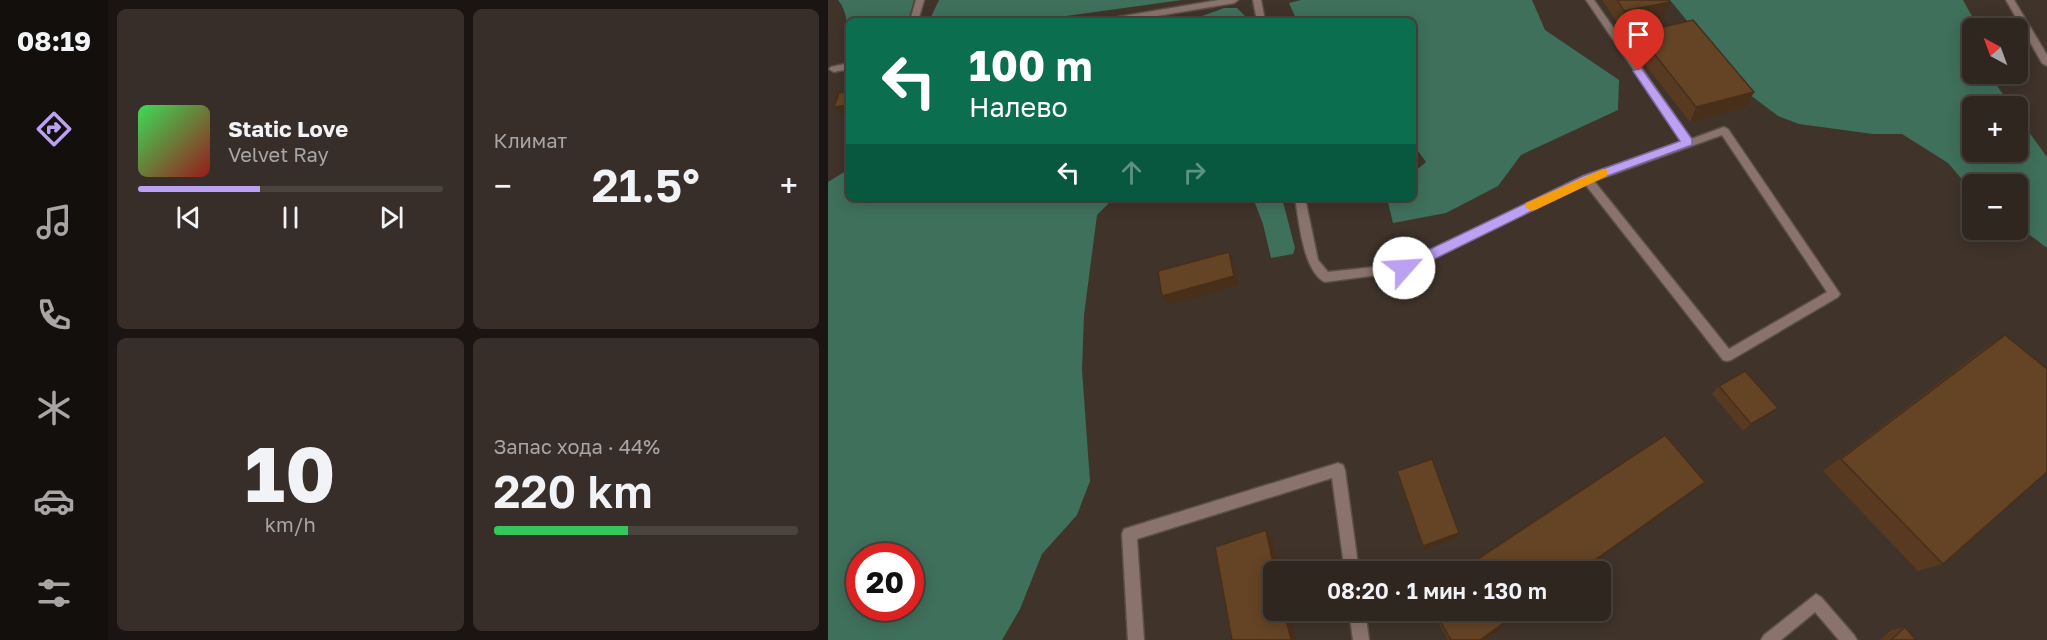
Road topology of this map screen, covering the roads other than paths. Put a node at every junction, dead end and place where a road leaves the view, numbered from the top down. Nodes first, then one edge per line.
1 (920, 0) edge
2 (1234, 0) edge
3 (1257, 0) edge
4 (1590, 0) edge
5 (2010, 0) edge
6 (915, 18) edge
7 (1129, 18) edge
8 (1260, 18) edge
9 (2047, 63) edge
10 (846, 67) edge
11 (834, 69) dead end
12 (1688, 142) junction
13 (1587, 179) junction
14 (1301, 201) edge
15 (1350, 561) edge
16 (1359, 621) edge
17 (1136, 640) edge
18 (1362, 640) edge
19 (1768, 640) edge
20 (1849, 640) edge

1 - 6 lane
2 - 7 lane
3 - 8 lane
4 - 12 lane
5 - 9 lane
10 - 11 lane
12 - 13 lane
12 - 13 lane
13 - 14 lane
15 - 17 lane
16 - 18 lane
19 - 20 lane

